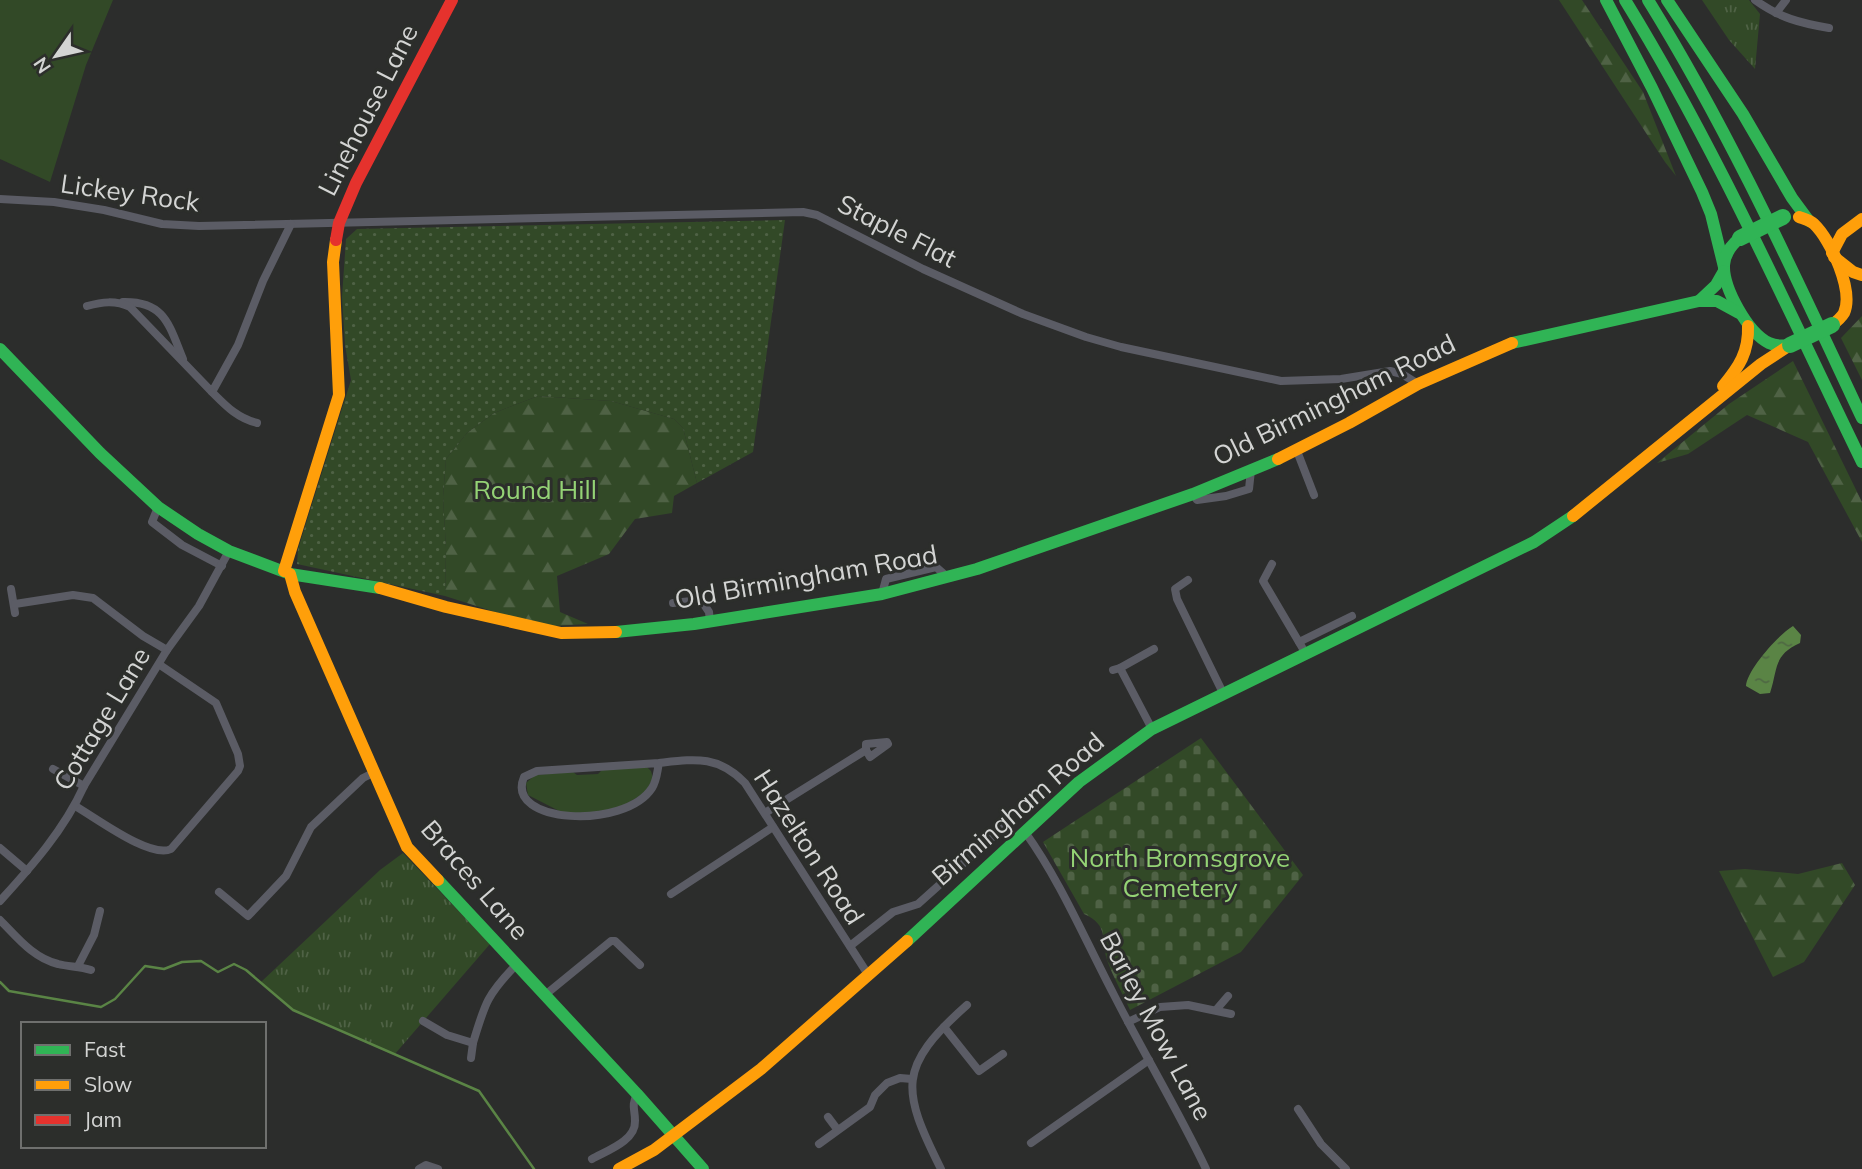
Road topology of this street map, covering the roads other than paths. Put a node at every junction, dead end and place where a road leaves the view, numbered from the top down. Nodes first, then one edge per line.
1 (452, 0) edge
2 (1606, 0) edge
3 (1625, 0) edge
4 (1647, 0) edge
5 (1667, 0) edge
6 (1755, 0) edge
7 (1786, 0) edge
8 (1776, 13) junction
9 (1829, 28) dead end
10 (0, 199) edge
11 (1862, 219) edge
12 (1812, 222) junction
13 (291, 223) junction
14 (339, 223) junction
15 (1847, 229) junction
16 (1833, 255) junction
17 (1724, 269) junction
18 (1862, 275) edge
19 (1862, 295) edge
20 (1699, 301) junction
21 (120, 302) junction
22 (86, 306) dead end
23 (1844, 311) junction
24 (1745, 321) junction
25 (1790, 345) junction
26 (0, 349) edge
27 (186, 366) junction
28 (1418, 384) junction
29 (212, 392) junction
30 (1701, 412) junction
31 (1862, 418) edge
32 (257, 423) dead end
33 (1297, 451) junction
34 (1862, 462) edge
35 (1314, 495) dead end
36 (158, 507) junction
37 (229, 551) junction
38 (1272, 564) dead end
39 (222, 566) junction
40 (287, 573) junction
41 (1188, 580) dead end
42 (11, 589) dead end
43 (673, 603) dead end
44 (1352, 616) dead end
45 (710, 621) junction
46 (1302, 648) junction
47 (1154, 649) dead end
48 (167, 650) junction
49 (160, 665) junction
50 (1224, 695) junction
51 (1152, 729) junction
52 (866, 750) dead end
53 (659, 763) junction
54 (53, 769) dead end
55 (374, 772) junction
56 (84, 786) junction
57 (75, 806) junction
58 (765, 813) junction
59 (1005, 826) dead end
60 (773, 827) junction
61 (1025, 832) junction
62 (0, 848) edge
63 (27, 871) junction
64 (219, 892) dead end
65 (671, 894) dead end
66 (0, 901) edge
67 (100, 911) dead end
68 (0, 920) edge
69 (850, 946) junction
70 (78, 965) junction
71 (516, 965) junction
72 (640, 965) dead end
73 (91, 970) dead end
74 (869, 976) junction
75 (545, 995) junction
76 (1228, 996) dead end
77 (967, 1005) dead end
78 (1216, 1010) junction
79 (1231, 1014) dead end
80 (423, 1021) dead end
81 (1128, 1022) junction
82 (944, 1027) junction
83 (473, 1043) junction
84 (1003, 1054) dead end
85 (471, 1058) dead end
86 (1149, 1060) junction
87 (912, 1079) junction
88 (637, 1094) junction
89 (1298, 1110) dead end
90 (828, 1117) dead end
91 (837, 1129) junction
92 (674, 1136) junction
93 (1031, 1143) dead end
94 (820, 1144) dead end
95 (592, 1159) dead end
96 (419, 1169) edge
97 (438, 1169) edge
98 (619, 1169) edge
99 (704, 1169) edge
100 (941, 1169) edge
101 (1206, 1169) edge
102 (1346, 1169) edge

1 - 14 main road, Linehouse Lane
2 - 17 main road
3 - 34 main road
4 - 31 main road
5 - 12 main road
6 - 8 street
7 - 8 street
8 - 9 street
10 - 13 street, Lickey Rock
11 - 15 main road
12 - 15 main road
12 - 16 main road
12 - 17 main road, bridge
13 - 14 street, Lickey Rock
13 - 29 street
14 - 28 street, Staple Flat
14 - 40 main road, Linehouse Lane
15 - 16 main road
16 - 18 main road
16 - 23 main road
17 - 20 main road
17 - 24 main road
19 - 23 main road
20 - 24 main road, Old Birmingham Road
20 - 28 main road, Old Birmingham Road
21 - 22 street
21 - 27 street
21 - 27 street
23 - 25 main road, bridge
24 - 25 main road
24 - 30 main road, Birmingham Road
25 - 30 main road, Birmingham Road
26 - 36 main road, Old Birmingham Road
27 - 29 street
28 - 33 main road, Old Birmingham Road
29 - 32 street
30 - 46 main road, Birmingham Road
33 - 35 street
33 - 45 main road, Old Birmingham Road
36 - 37 main road, Old Birmingham Road
36 - 39 street
37 - 39 street, Cottage Lane
37 - 40 main road, Old Birmingham Road
38 - 46 street
39 - 48 street, Cottage Lane
40 - 45 main road, Old Birmingham Road
40 - 55 main road, Braces Lane
41 - 50 street
42 - 48 street
43 - 45 street
44 - 46 street
46 - 50 main road, Birmingham Road
47 - 51 street
48 - 49 street, Cottage Lane
49 - 56 street, Cottage Lane
49 - 57 street
50 - 51 main road, Birmingham Road
51 - 61 main road, Birmingham Road
52 - 58 street
53 - 53 street, Hazelton Road
53 - 58 street, Hazelton Road
54 - 56 street
55 - 64 street
55 - 71 main road, Braces Lane
56 - 57 street, Cottage Lane
57 - 63 street, Cottage Lane
58 - 60 street, Hazelton Road
59 - 69 street
60 - 65 street
60 - 69 street, Hazelton Road
61 - 74 main road, Birmingham Road
61 - 81 street, Barley Mow Lane
62 - 63 street
63 - 66 street, Cottage Lane
67 - 70 street
68 - 70 street
69 - 74 street, Hazelton Road
70 - 73 street
71 - 75 main road, Braces Lane
71 - 83 street
72 - 75 street
74 - 92 main road, Birmingham Road
75 - 88 main road, Braces Lane
76 - 78 street
77 - 82 street
78 - 79 street
78 - 81 street
80 - 83 street
81 - 86 street, Barley Mow Lane
82 - 84 street
82 - 87 street
83 - 85 street
86 - 93 street
86 - 101 street, Barley Mow Lane
87 - 91 street
87 - 100 street
88 - 92 main road, Braces Lane
88 - 95 street
89 - 102 street
90 - 91 street
91 - 94 street
92 - 98 main road, Birmingham Road
92 - 99 main road, Braces Lane
96 - 97 street

